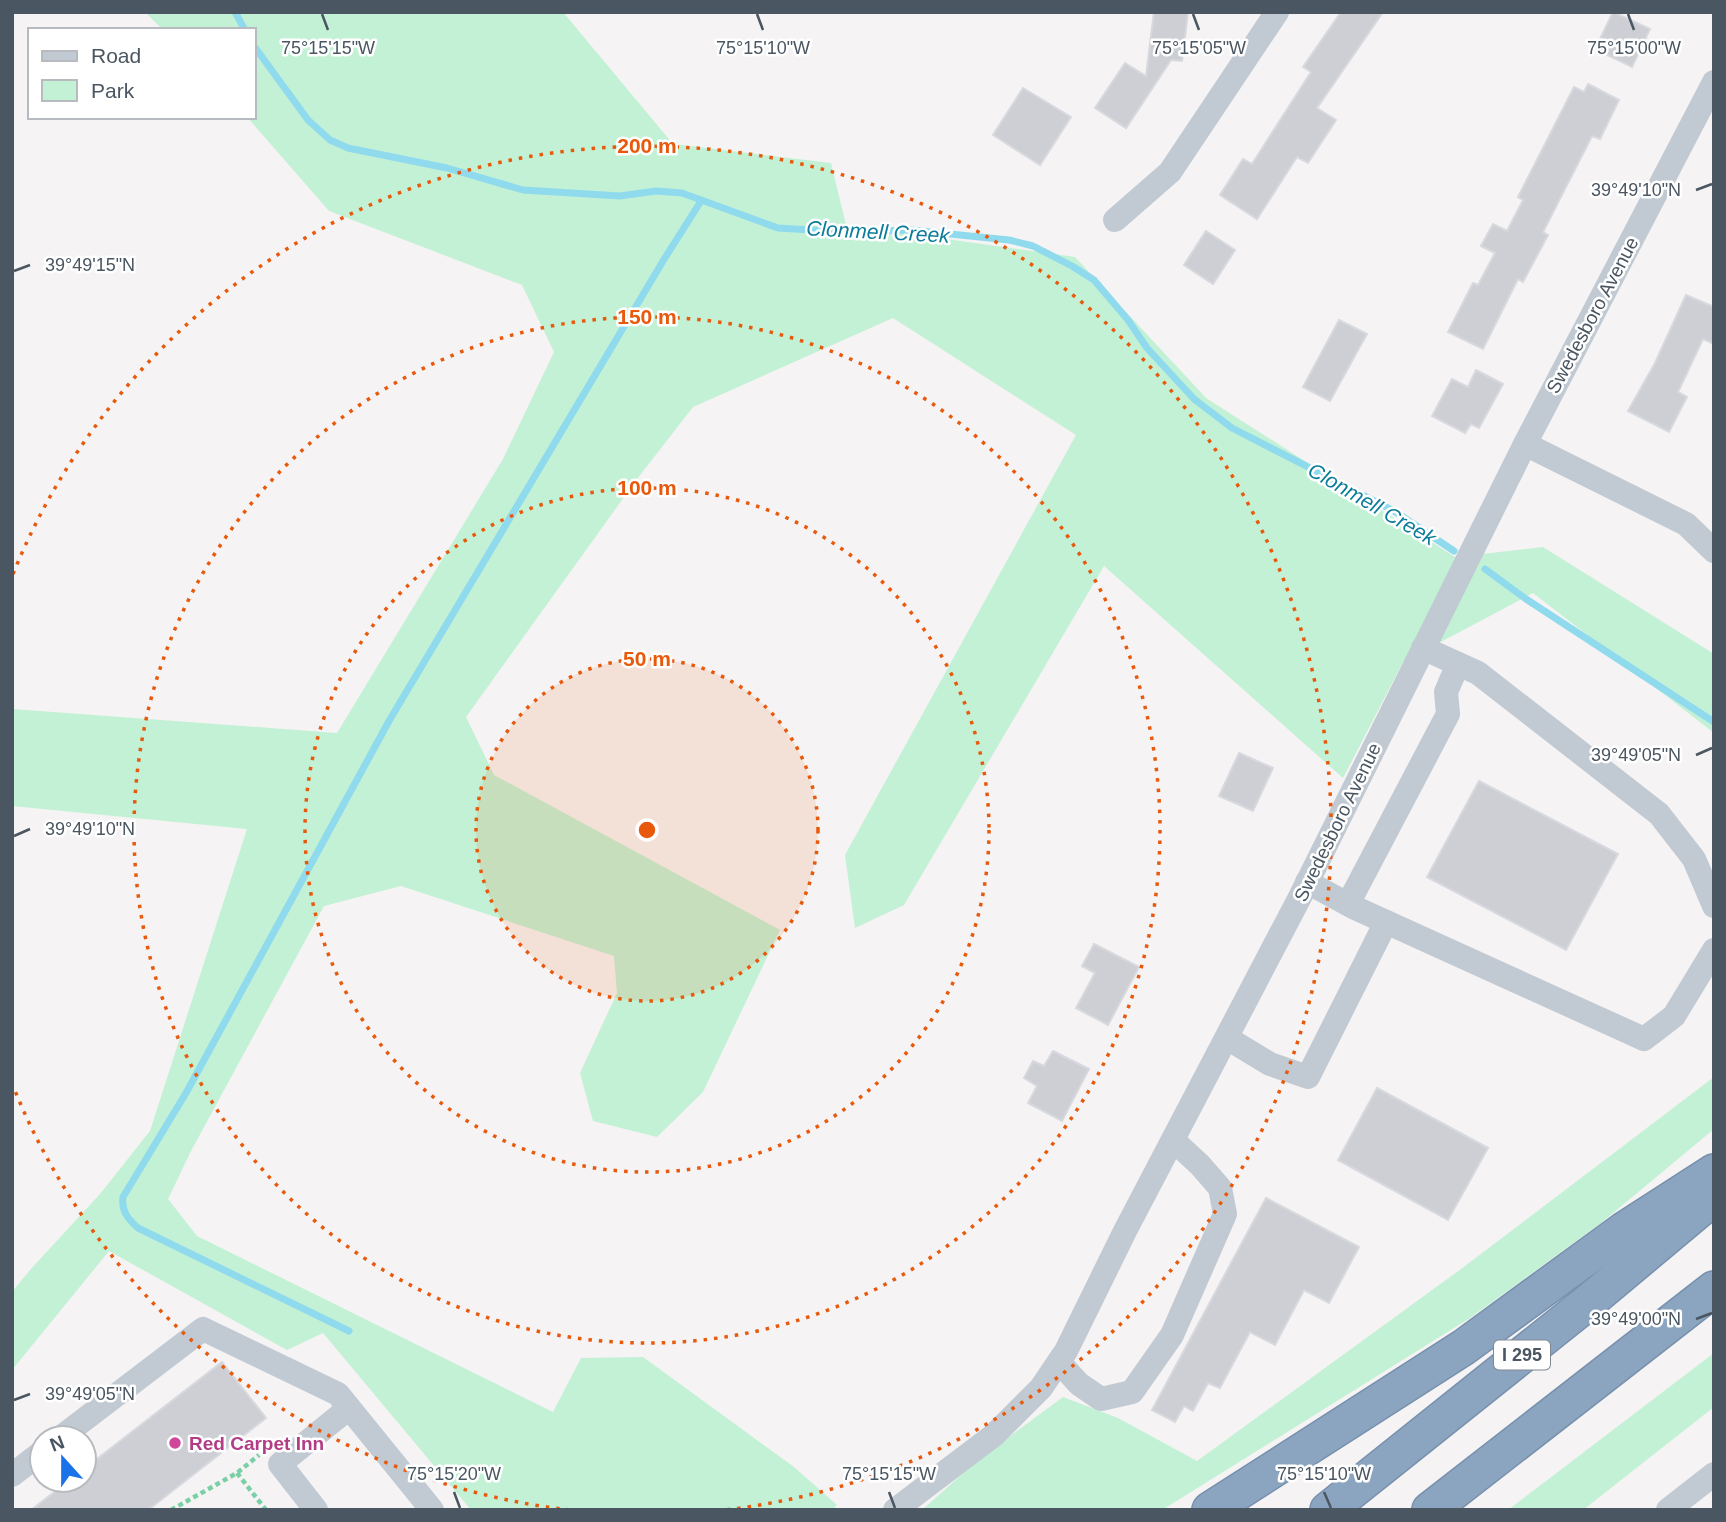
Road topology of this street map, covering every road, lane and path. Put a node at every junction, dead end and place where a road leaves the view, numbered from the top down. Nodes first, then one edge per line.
1 (1277, 12) edge
2 (1714, 82) edge
3 (1115, 219) dead end
4 (1525, 443) junction
5 (1714, 551) edge
6 (1423, 648) junction
7 (1458, 664) junction
8 (1307, 882) junction
9 (1348, 904) junction
10 (1714, 906) edge
11 (1386, 922) junction
12 (1714, 950) edge
13 (1227, 1038) junction
14 (1173, 1140) junction
15 (1714, 1172) edge
16 (1714, 1196) edge
17 (1714, 1289) edge
18 (1059, 1362) junction
19 (349, 1408) junction
20 (78, 1424) edge
21 (269, 1448) dead end
22 (28, 1463) edge
23 (237, 1473) junction
24 (1714, 1474) edge
25 (12, 1475) edge
26 (265, 1509) edge
27 (171, 1510) edge
28 (316, 1510) edge
29 (432, 1510) edge
30 (895, 1510) edge
31 (1210, 1510) edge
32 (1328, 1510) edge
33 (1430, 1510) edge
34 (1668, 1510) edge

1 - 3 street
2 - 4 street, Swedesboro Avenue
4 - 5 street
4 - 6 street, Swedesboro Avenue
6 - 7 street
6 - 8 street, Swedesboro Avenue
7 - 9 street
7 - 10 street
8 - 9 street
8 - 13 street, Swedesboro Avenue
9 - 11 street
11 - 12 street
11 - 13 street
13 - 14 street, Swedesboro Avenue
14 - 18 street, Swedesboro Avenue
14 - 18 street
15 - 31 highway
16 - 32 highway, I 295
17 - 33 highway
18 - 30 street, Swedesboro Avenue
19 - 20 street
19 - 28 street
19 - 29 street
21 - 23 path
22 - 25 street
23 - 26 path
23 - 27 path
24 - 34 street

